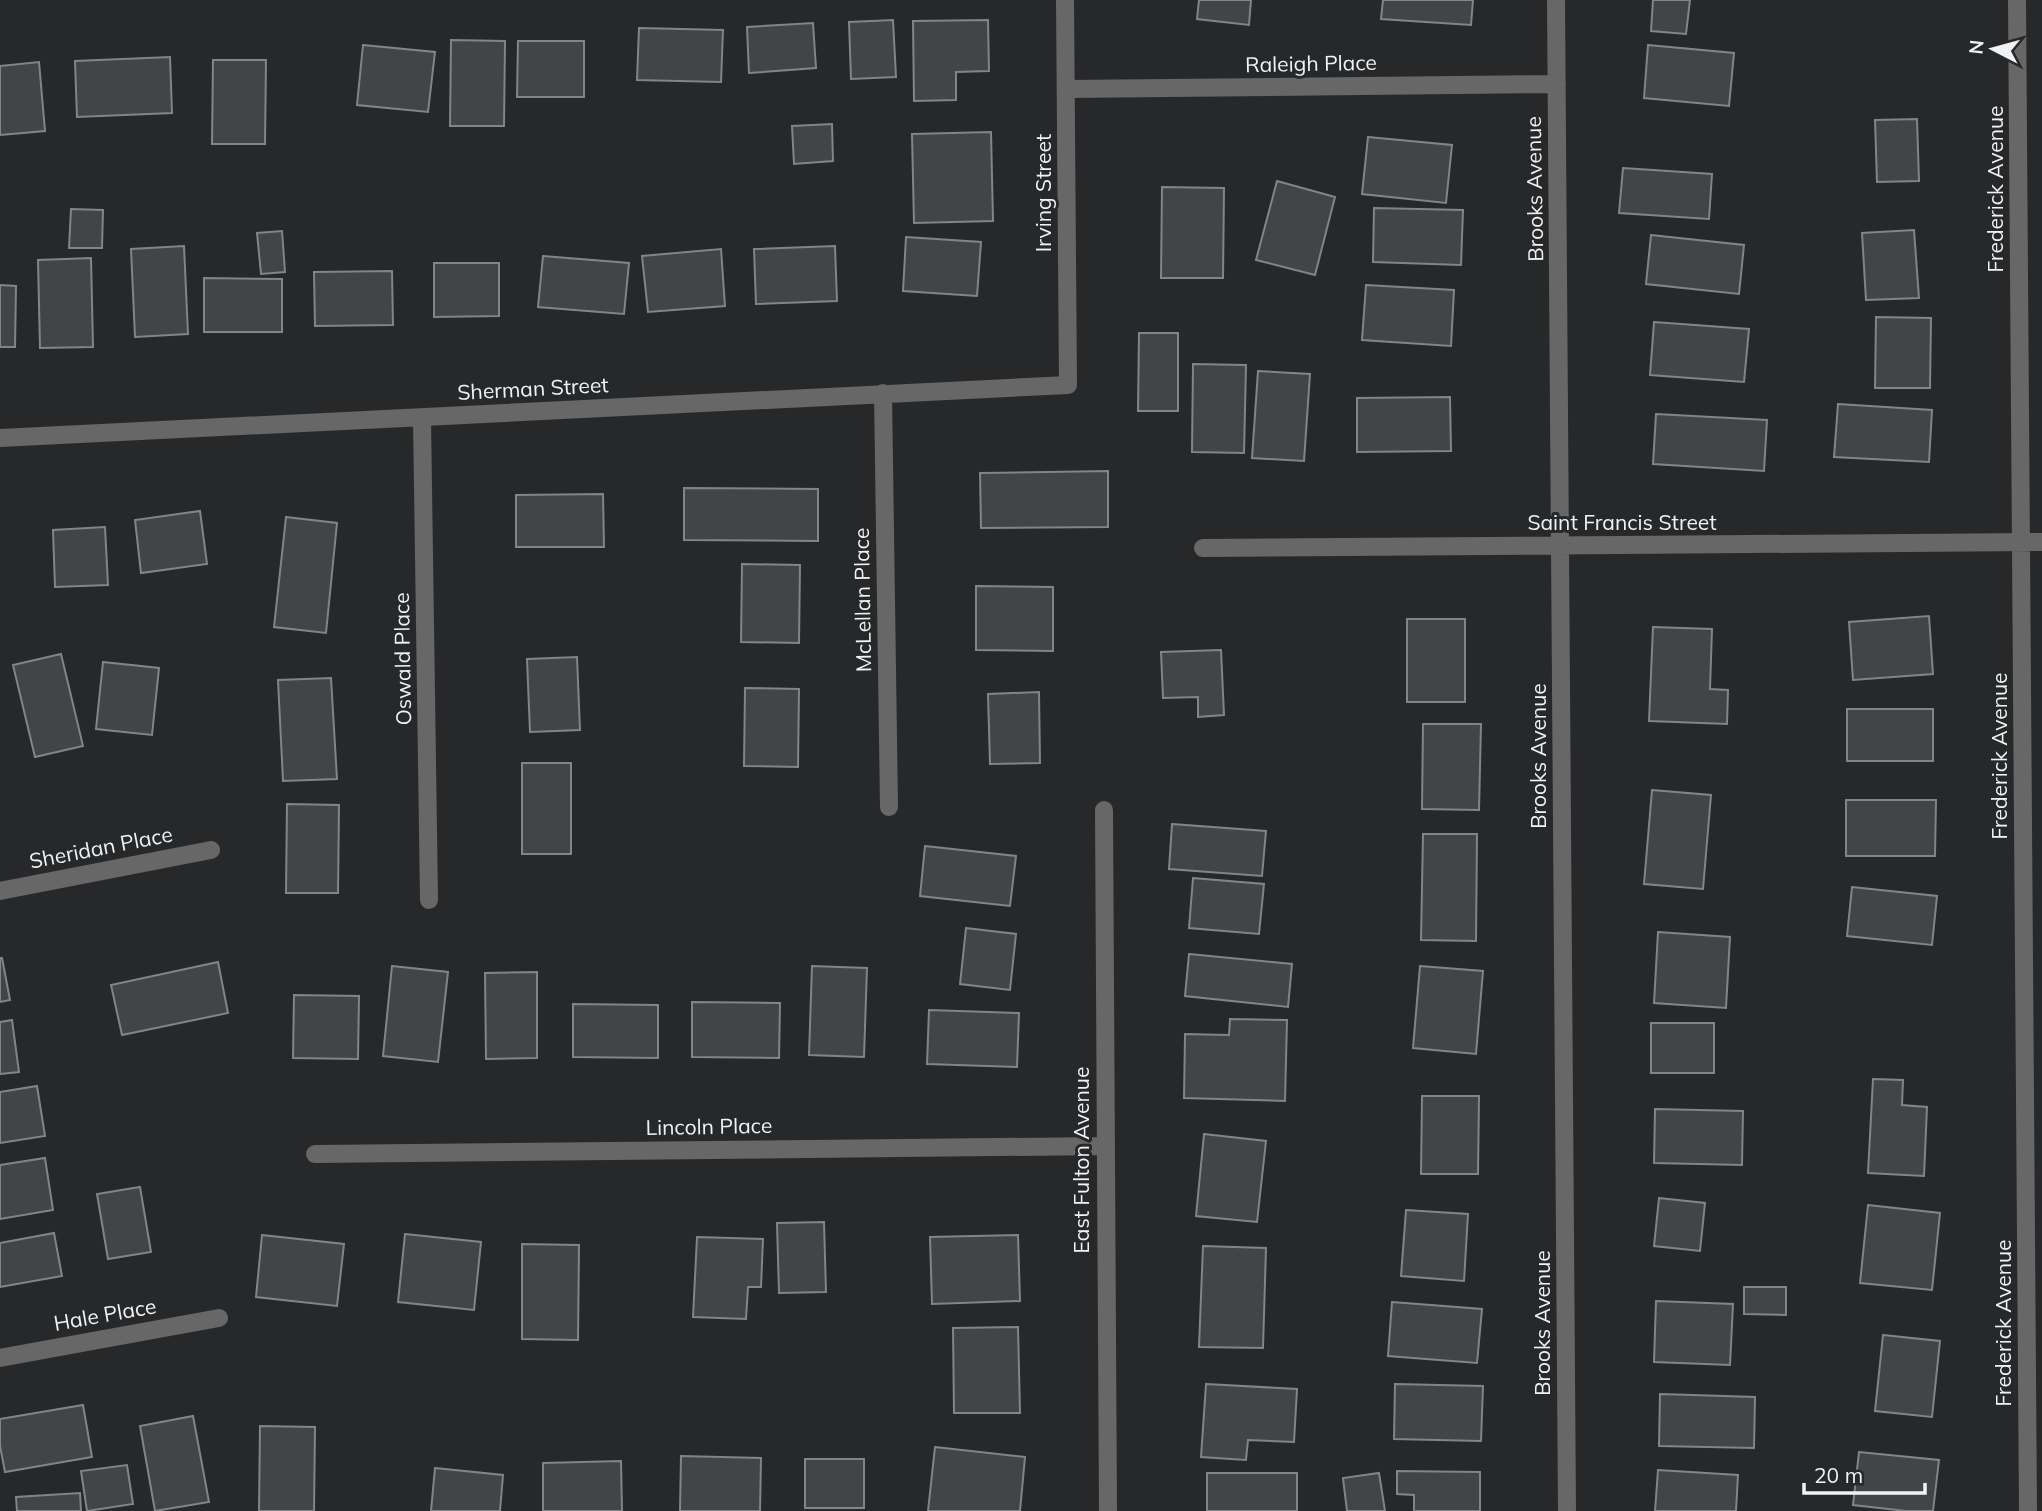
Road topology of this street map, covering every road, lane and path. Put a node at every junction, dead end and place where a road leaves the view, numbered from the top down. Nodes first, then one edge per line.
1 (1065, 0) edge
2 (1556, 0) edge
3 (2017, 0) edge
4 (1557, 84) junction
5 (1066, 89) junction
6 (1068, 385) joint
7 (883, 393) junction
8 (422, 418) junction
9 (0, 438) edge
10 (2022, 542) junction
11 (2042, 542) edge
12 (1561, 546) junction
13 (1203, 548) dead end
14 (889, 807) dead end
15 (1104, 810) dead end
16 (211, 850) dead end
17 (0, 891) edge
18 (429, 900) dead end
19 (1104, 1146) junction
20 (315, 1154) dead end
21 (219, 1318) dead end
22 (0, 1358) edge
23 (1108, 1511) edge
24 (1567, 1511) edge
25 (2028, 1511) edge

1 - 5 street, Irving Street
2 - 4 street, Brooks Avenue
3 - 10 street, Frederick Avenue
4 - 5 street, Raleigh Place
4 - 12 street, Brooks Avenue
5 - 6 street, Irving Street
6 - 7 street, Sherman Street
7 - 8 street, Sherman Street
7 - 14 street, McLellan Place
8 - 9 street, Sherman Street
8 - 18 street, Oswald Place
10 - 11 street, Saint Francis Street
10 - 12 street, Saint Francis Street
10 - 25 street, Frederick Avenue
12 - 13 street, Saint Francis Street
12 - 24 street, Brooks Avenue
15 - 19 street, East Fulton Avenue
16 - 17 street, Sheridan Place
19 - 20 street, Lincoln Place
19 - 23 street, East Fulton Avenue
21 - 22 street, Hale Place

